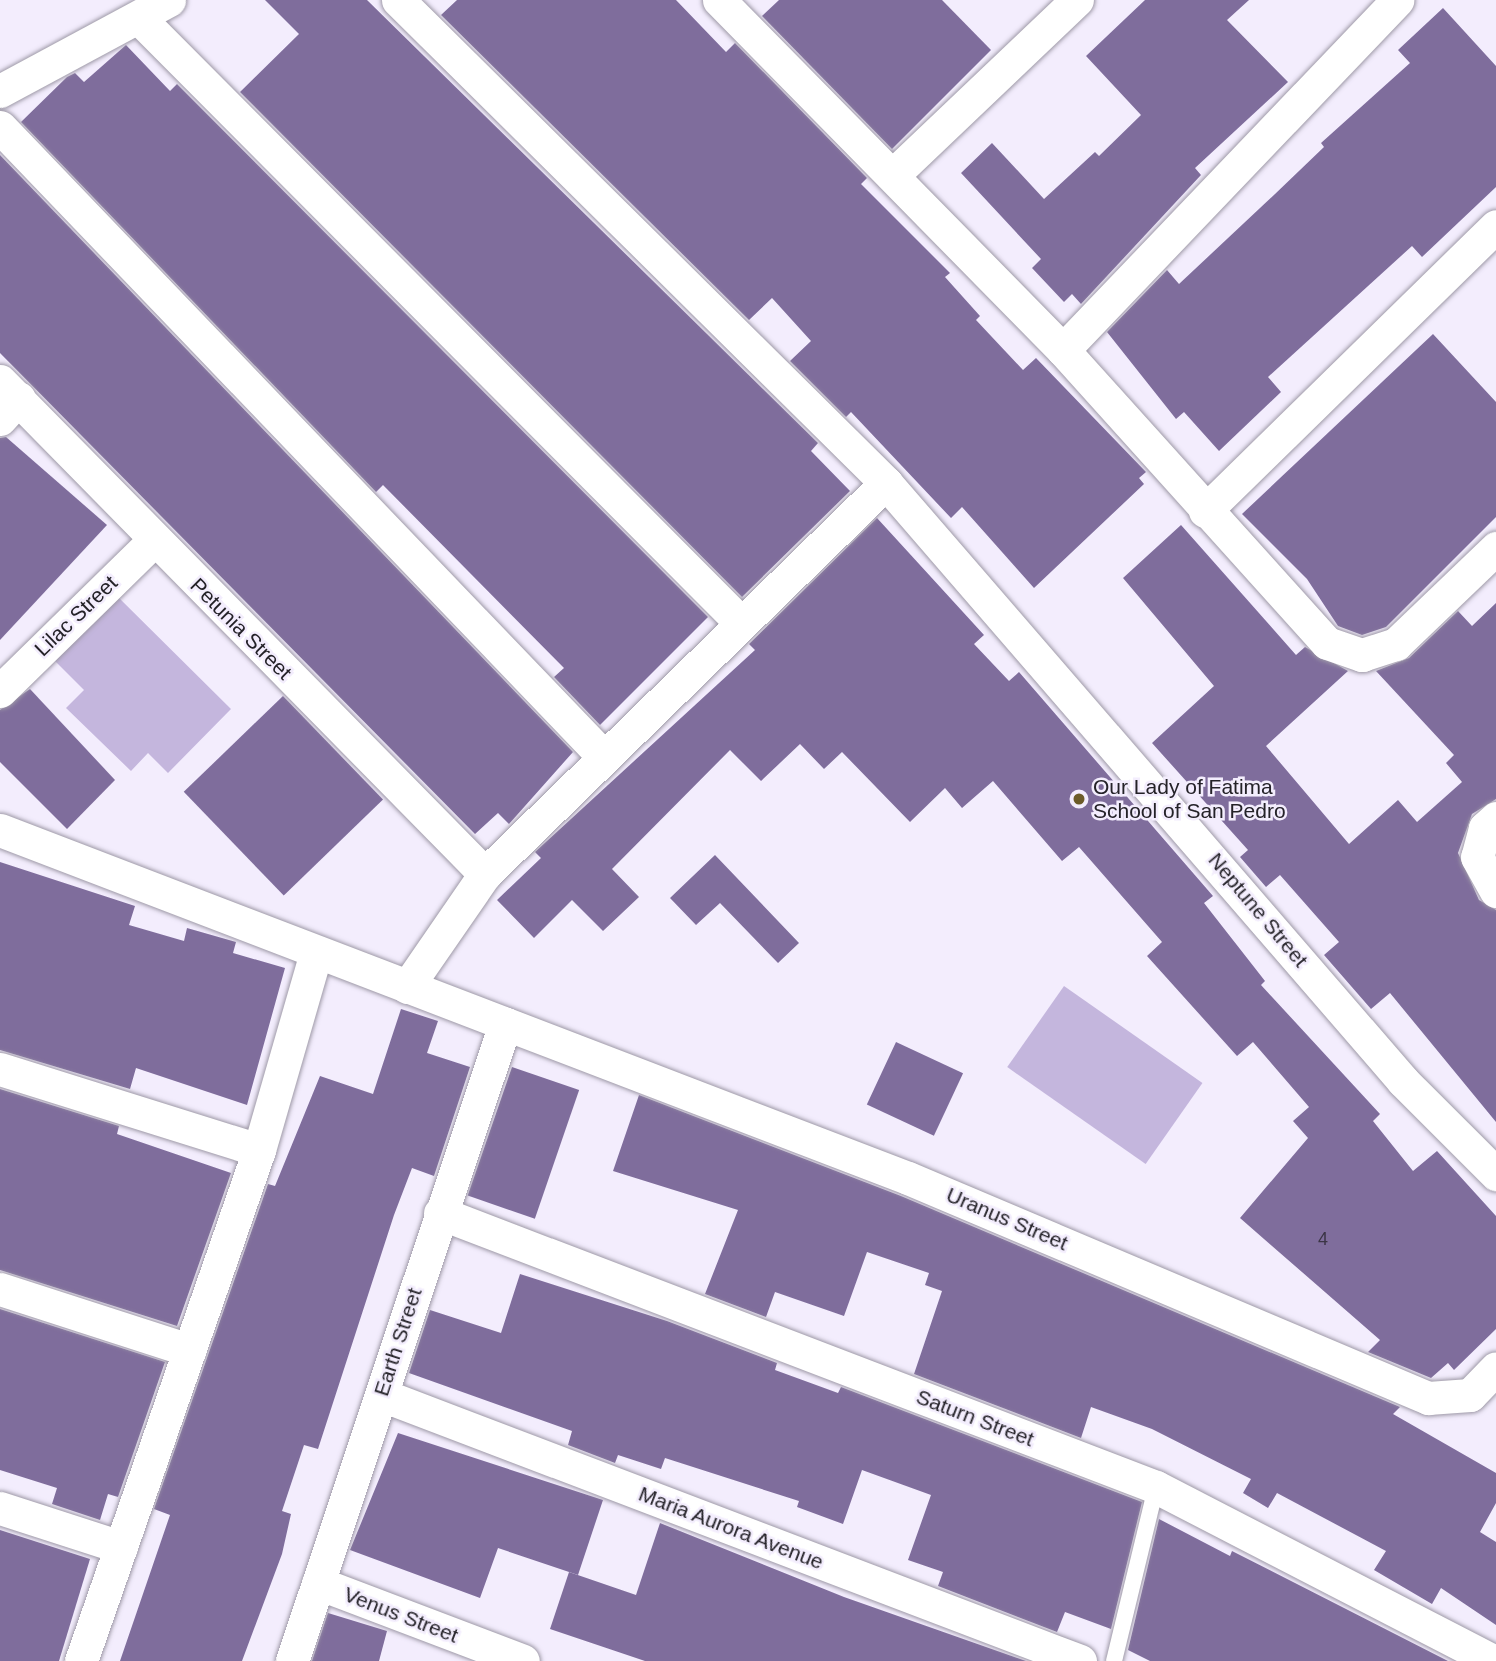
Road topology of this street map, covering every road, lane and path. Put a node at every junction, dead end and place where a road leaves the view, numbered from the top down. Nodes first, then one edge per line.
1 (169, 0) edge
2 (398, 0) edge
3 (719, 0) edge
4 (1077, 0) edge
5 (1398, 0) edge
6 (139, 18) junction
7 (0, 91) edge
8 (0, 127) edge
9 (893, 175) junction
10 (1496, 226) edge
11 (1063, 351) junction
12 (6, 400) edge
13 (886, 483) junction
14 (1205, 511) junction
15 (153, 541) junction
16 (1496, 548) edge
17 (740, 622) junction
18 (0, 691) edge
19 (602, 755) junction
20 (1496, 818) edge
21 (0, 830) edge
22 (485, 874) junction
23 (1496, 891) edge
24 (316, 952) junction
25 (407, 988) junction
26 (505, 1024) junction
27 (0, 1069) edge
28 (259, 1150) junction
29 (1496, 1174) edge
30 (440, 1213) junction
31 (0, 1289) edge
32 (189, 1350) junction
33 (1496, 1368) edge
34 (382, 1395) junction
35 (1156, 1487) junction
36 (0, 1508) edge
37 (121, 1548) junction
38 (318, 1583) junction
39 (81, 1661) edge
40 (292, 1661) edge
41 (523, 1661) edge
42 (1080, 1661) edge
43 (1114, 1661) edge
44 (1493, 1661) edge

1 - 6 street
2 - 13 street, Neptune Street
3 - 9 street
4 - 9 street
5 - 11 street
6 - 7 street
6 - 17 street
8 - 19 street
9 - 11 street
10 - 14 street
11 - 14 street
12 - 15 street, Petunia Street
13 - 17 street
13 - 29 street, Neptune Street
14 - 16 street
15 - 18 street, Lilac Street
15 - 22 street, Petunia Street
17 - 19 street
19 - 22 street
20 - 23 street
21 - 24 street, Uranus Street
22 - 25 street
24 - 25 street, Uranus Street
24 - 28 street
25 - 26 street, Uranus Street
26 - 30 street, Earth Street
26 - 33 street, Uranus Street
27 - 28 street
28 - 32 street
30 - 34 street, Earth Street
30 - 35 street, Saturn Street
31 - 32 street
32 - 37 street
34 - 38 street, Earth Street
34 - 42 street, Maria Aurora Avenue
35 - 43 lane
35 - 44 street, Saturn Street
36 - 37 street
37 - 39 street
38 - 40 street, Earth Street
38 - 41 street, Venus Street

